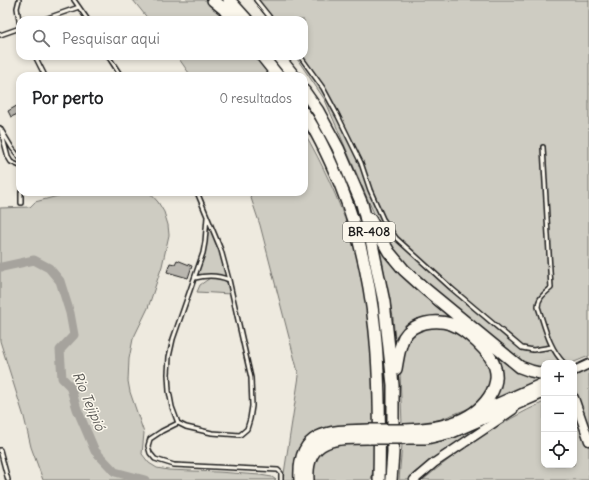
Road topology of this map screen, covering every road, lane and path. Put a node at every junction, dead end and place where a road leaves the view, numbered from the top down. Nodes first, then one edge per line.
1 (19, 0) edge
2 (74, 0) edge
3 (213, 0) edge
4 (229, 0) edge
5 (256, 0) edge
6 (79, 7) junction
7 (18, 16) edge
8 (53, 16) edge
9 (85, 16) edge
10 (229, 16) edge
11 (243, 16) edge
12 (269, 16) edge
13 (16, 29) edge
14 (0, 35) edge
15 (36, 60) edge
16 (111, 60) edge
17 (264, 60) edge
18 (265, 60) edge
19 (281, 60) edge
20 (303, 60) edge
21 (43, 72) edge
22 (119, 72) edge
23 (272, 72) edge
24 (275, 72) edge
25 (291, 72) edge
26 (308, 97) edge
27 (308, 121) edge
28 (1, 129) edge
29 (308, 132) edge
30 (543, 147) dead end
31 (16, 152) edge
32 (16, 164) edge
33 (21, 196) edge
34 (199, 196) edge
35 (21, 203) dead end
36 (362, 204) junction
37 (207, 217) junction
38 (353, 221) junction
39 (195, 278) junction
40 (229, 280) junction
41 (552, 347) junction
42 (561, 360) edge
43 (589, 364) edge
44 (577, 370) edge
45 (541, 373) edge
46 (393, 385) junction
47 (541, 390) edge
48 (541, 390) edge
49 (541, 390) edge
50 (577, 407) edge
51 (472, 414) junction
52 (178, 423) junction
53 (370, 434) junction
54 (406, 434) junction
55 (589, 441) edge
56 (0, 450) edge
57 (379, 454) junction
58 (8, 480) edge
59 (281, 480) edge
60 (300, 480) edge
61 (308, 480) edge
62 (374, 480) edge
63 (379, 480) edge
64 (391, 480) edge
65 (414, 480) edge

1 - 7 lane
2 - 6 lane
3 - 10 highway
4 - 11 highway
5 - 12 lane
6 - 8 lane
6 - 9 lane
13 - 14 lane
15 - 21 lane
16 - 22 lane
17 - 23 highway
18 - 24 highway
19 - 25 highway
20 - 41 lane
26 - 36 highway, BR-408
27 - 38 highway, BR-408
28 - 31 lane
28 - 32 lane
29 - 38 highway
30 - 41 lane
33 - 35 lane
34 - 37 lane
36 - 45 highway
36 - 46 highway, BR-408
37 - 39 lane
37 - 40 lane
38 - 57 highway, BR-408
39 - 40 lane
39 - 52 lane
40 - 52 lane
41 - 42 lane
43 - 44 street
46 - 51 highway
46 - 64 highway, BR-408
47 - 51 street
48 - 54 highway
49 - 65 street
50 - 55 street
51 - 54 highway
52 - 59 lane
53 - 54 highway, bridge
53 - 60 highway
53 - 61 highway
56 - 58 lane
57 - 62 highway
57 - 63 highway, BR-408

